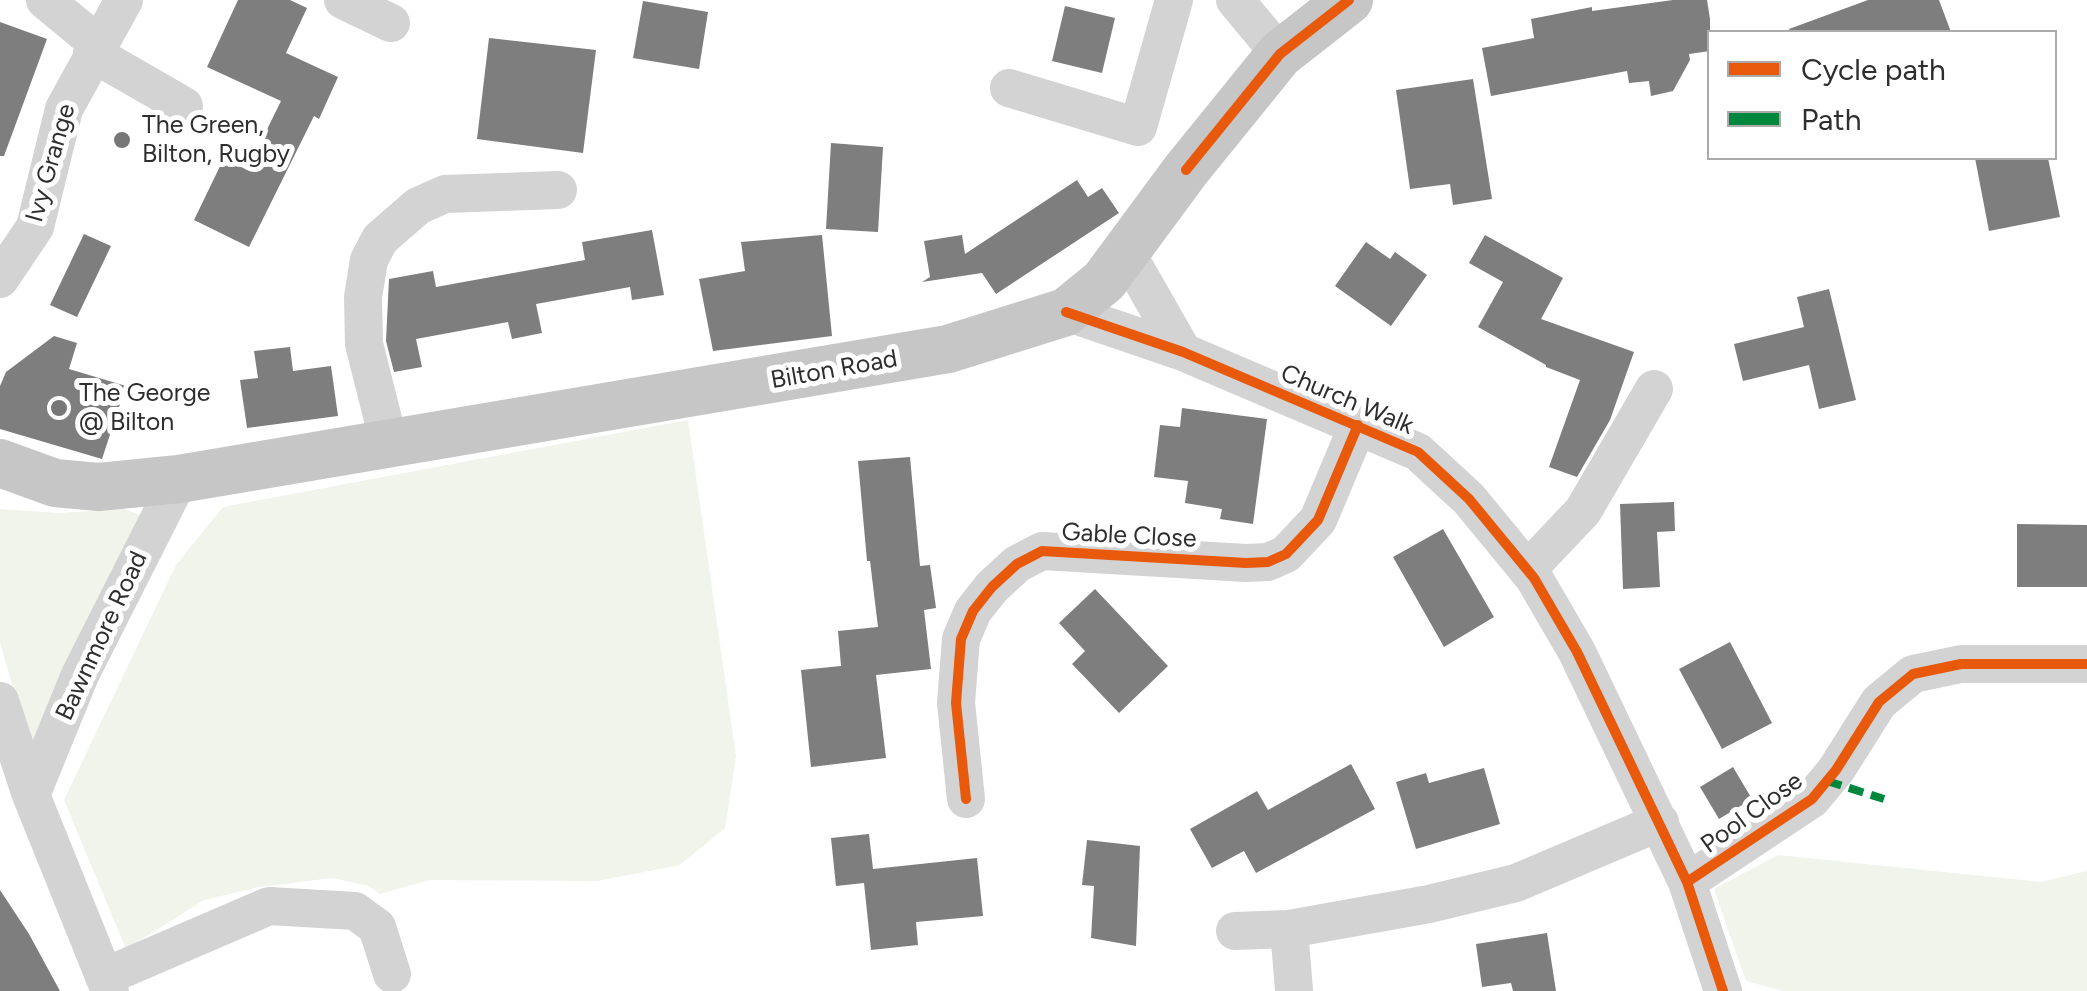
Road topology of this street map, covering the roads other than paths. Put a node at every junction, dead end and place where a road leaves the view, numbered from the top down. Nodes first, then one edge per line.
1 (45, 0) edge
2 (124, 0) edge
3 (343, 0) edge
4 (1174, 0) edge
5 (1235, 0) edge
6 (1349, 0) edge
7 (391, 23) dead end
8 (95, 48) junction
9 (1280, 54) junction
10 (1008, 88) dead end
11 (184, 106) dead end
12 (558, 190) dead end
13 (1126, 252) junction
14 (0, 279) edge
15 (1066, 312) junction
16 (1184, 352) junction
17 (1654, 389) dead end
18 (1358, 425) junction
19 (389, 443) junction
20 (0, 464) edge
21 (179, 479) junction
22 (1528, 569) junction
23 (2087, 664) edge
24 (0, 701) edge
25 (31, 795) junction
26 (966, 799) dead end
27 (1660, 822) junction
28 (1688, 882) junction
29 (1288, 930) junction
30 (1235, 931) dead end
31 (392, 974) dead end
32 (107, 984) edge
33 (1294, 990) edge
34 (1723, 991) edge

1 - 8 street
2 - 8 street, Ivy Grange
3 - 7 street
4 - 10 street
5 - 9 street
6 - 9 main road, Bilton Road
8 - 11 street
8 - 14 street, Ivy Grange
9 - 13 main road, Bilton Road
12 - 19 street
13 - 15 main road, Bilton Road
13 - 16 street
15 - 16 street, Church Walk
15 - 19 main road, Bilton Road
16 - 18 street, Church Walk
17 - 22 street
18 - 22 street, Church Walk
18 - 26 street, Gable Close
19 - 21 main road, Bilton Road
20 - 21 main road, Bilton Road
21 - 25 street, Bawnmore Road
22 - 27 street, Church Walk
23 - 28 street, Pool Close
24 - 25 street
25 - 32 street
27 - 28 street, Church Walk
27 - 29 street
28 - 34 street, Church Walk
29 - 30 street
29 - 33 street
31 - 32 street

